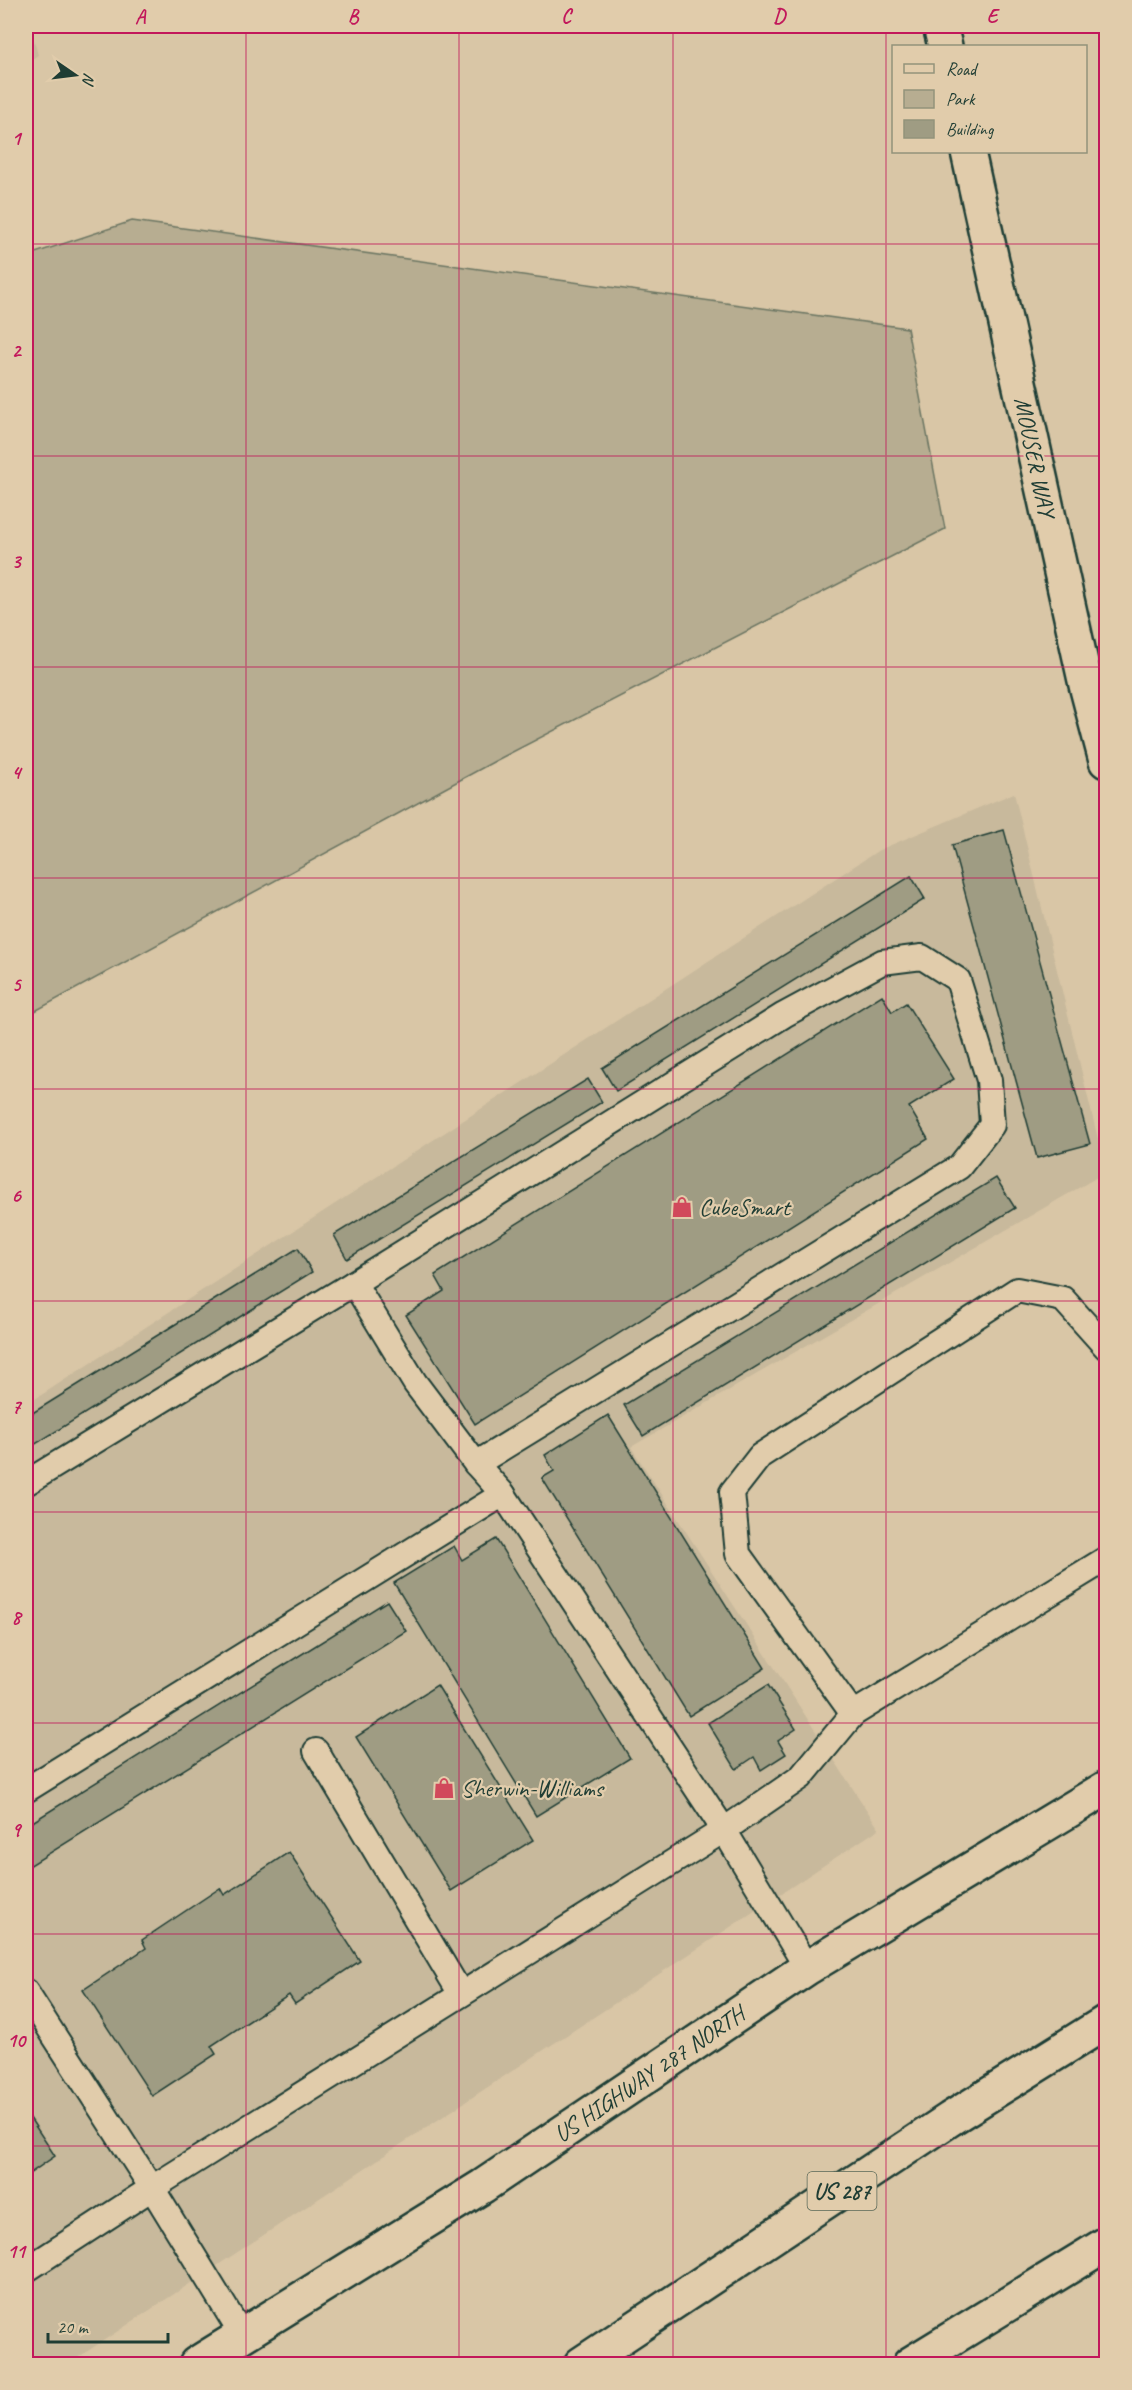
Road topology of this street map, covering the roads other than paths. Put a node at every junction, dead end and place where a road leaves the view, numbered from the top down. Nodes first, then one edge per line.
1 (940, 26) edge
2 (945, 45) edge
3 (968, 153) edge
4 (1100, 714) edge
5 (1107, 761) edge
6 (354, 1283) junction
7 (1107, 1347) edge
8 (476, 1464) junction
9 (26, 1484) edge
10 (503, 1494) junction
11 (1107, 1559) edge
12 (853, 1714) junction
13 (316, 1751) dead end
14 (1107, 1788) edge
15 (26, 1790) edge
16 (724, 1830) junction
17 (807, 1968) junction
18 (26, 1992) edge
19 (461, 1994) junction
20 (1107, 2022) edge
21 (152, 2188) junction
22 (1107, 2244) edge
23 (26, 2270) edge
24 (242, 2336) junction
25 (195, 2364) edge
26 (581, 2364) edge
27 (910, 2364) edge

1 - 2 main road
3 - 4 main road, MOUSER WAY
4 - 5 main road, MOUSER WAY
6 - 8 lane
6 - 8 lane
6 - 9 lane
7 - 12 lane
8 - 10 lane
10 - 15 lane
10 - 16 lane
11 - 12 lane
12 - 16 lane
13 - 19 lane
14 - 17 main road, US HIGHWAY 287 NORTH
16 - 17 lane
16 - 19 lane
17 - 24 main road, US HIGHWAY 287 NORTH
18 - 21 lane
19 - 21 lane
20 - 26 main road, US 287
21 - 23 lane
21 - 24 lane
22 - 27 main road
24 - 25 main road, US HIGHWAY 287 NORTH

